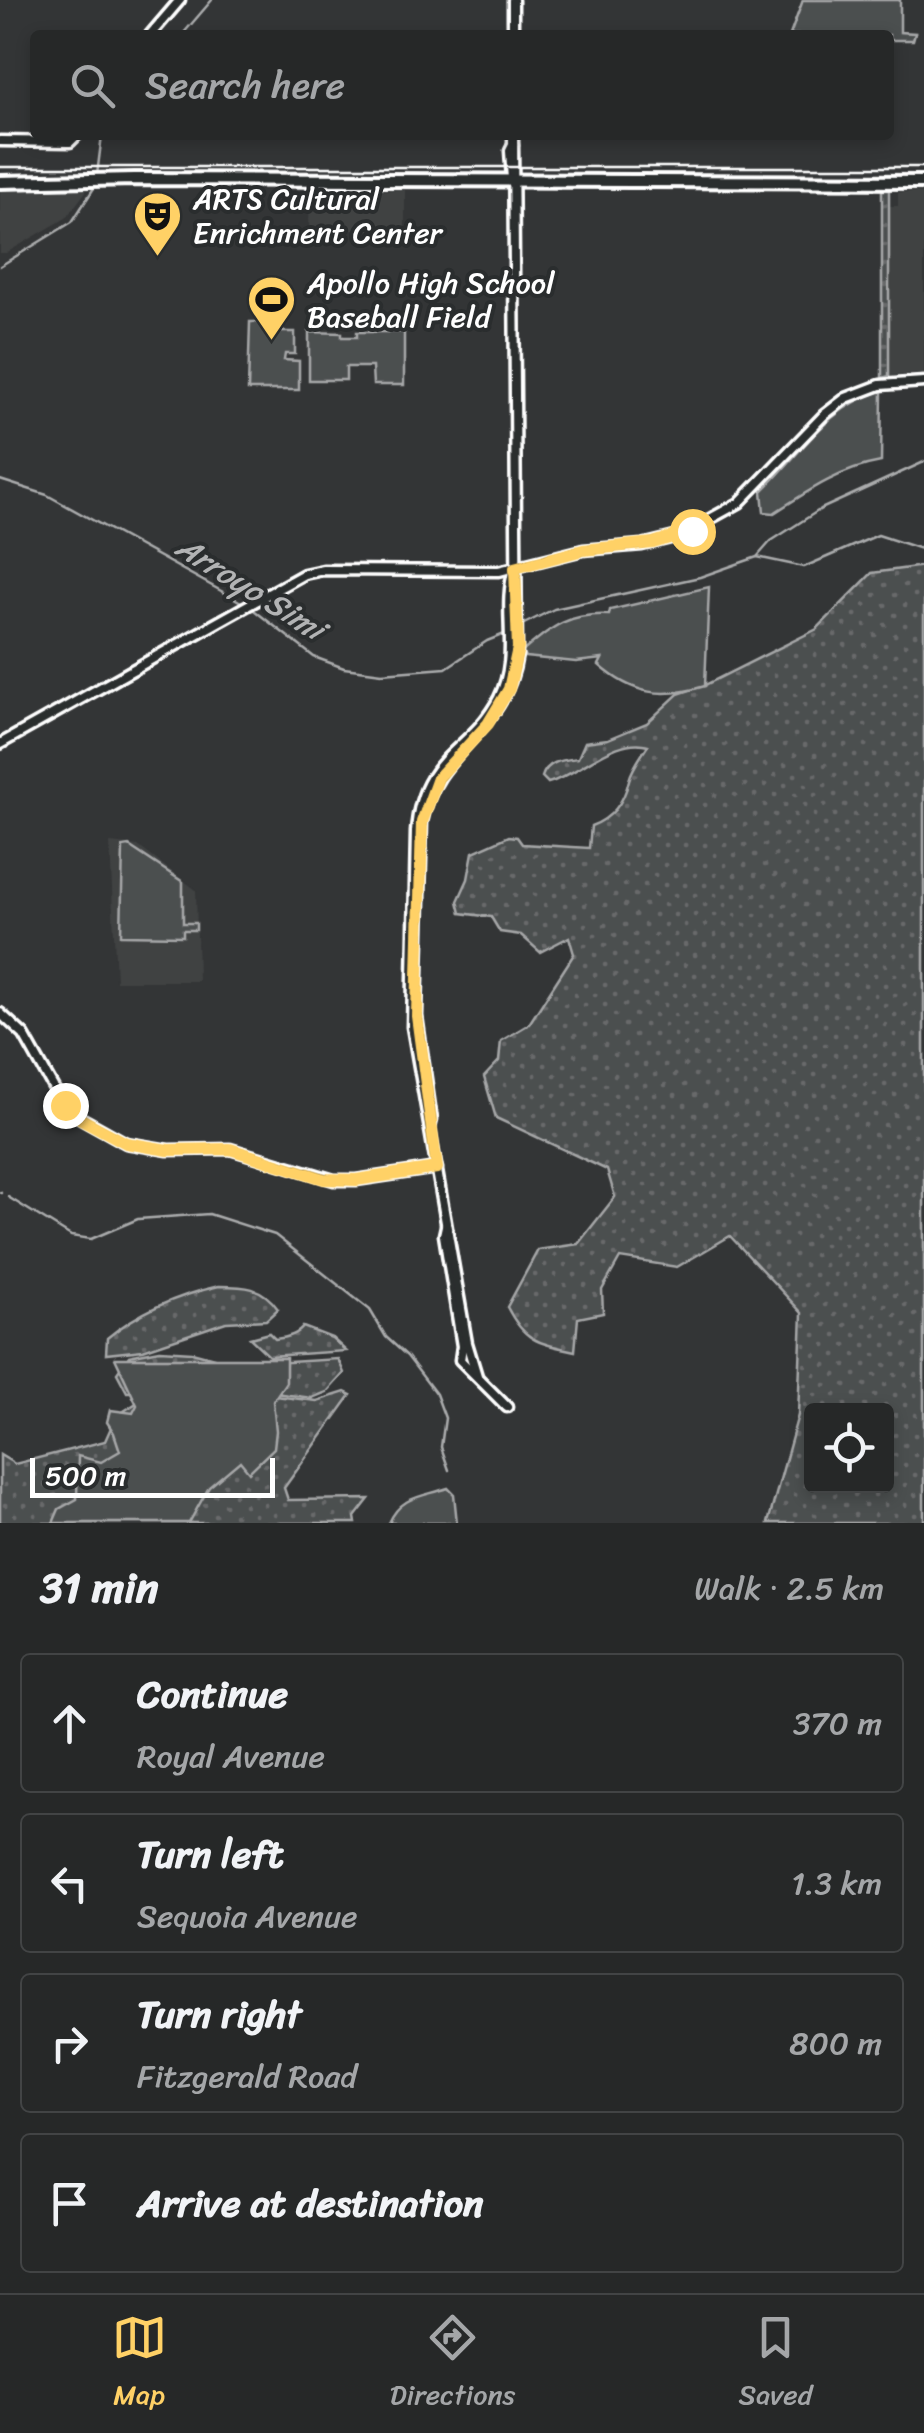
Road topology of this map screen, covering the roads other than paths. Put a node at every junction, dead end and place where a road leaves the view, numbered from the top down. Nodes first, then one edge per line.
1 (180, 0) edge
2 (512, 0) edge
3 (154, 30) edge
4 (512, 30) edge
5 (72, 140) edge
6 (513, 140) edge
7 (0, 141) edge
8 (0, 182) edge
9 (924, 182) edge
10 (512, 183) junction
11 (924, 382) edge
12 (515, 568) junction
13 (0, 744) edge
14 (0, 1012) edge
15 (437, 1168) junction
16 (507, 1407) dead end

1 - 3 main road
2 - 4 main road
5 - 7 main road
6 - 10 main road
8 - 10 main road
9 - 10 main road
10 - 12 main road
11 - 12 main road
12 - 13 main road
12 - 15 main road
14 - 15 main road
15 - 16 main road

